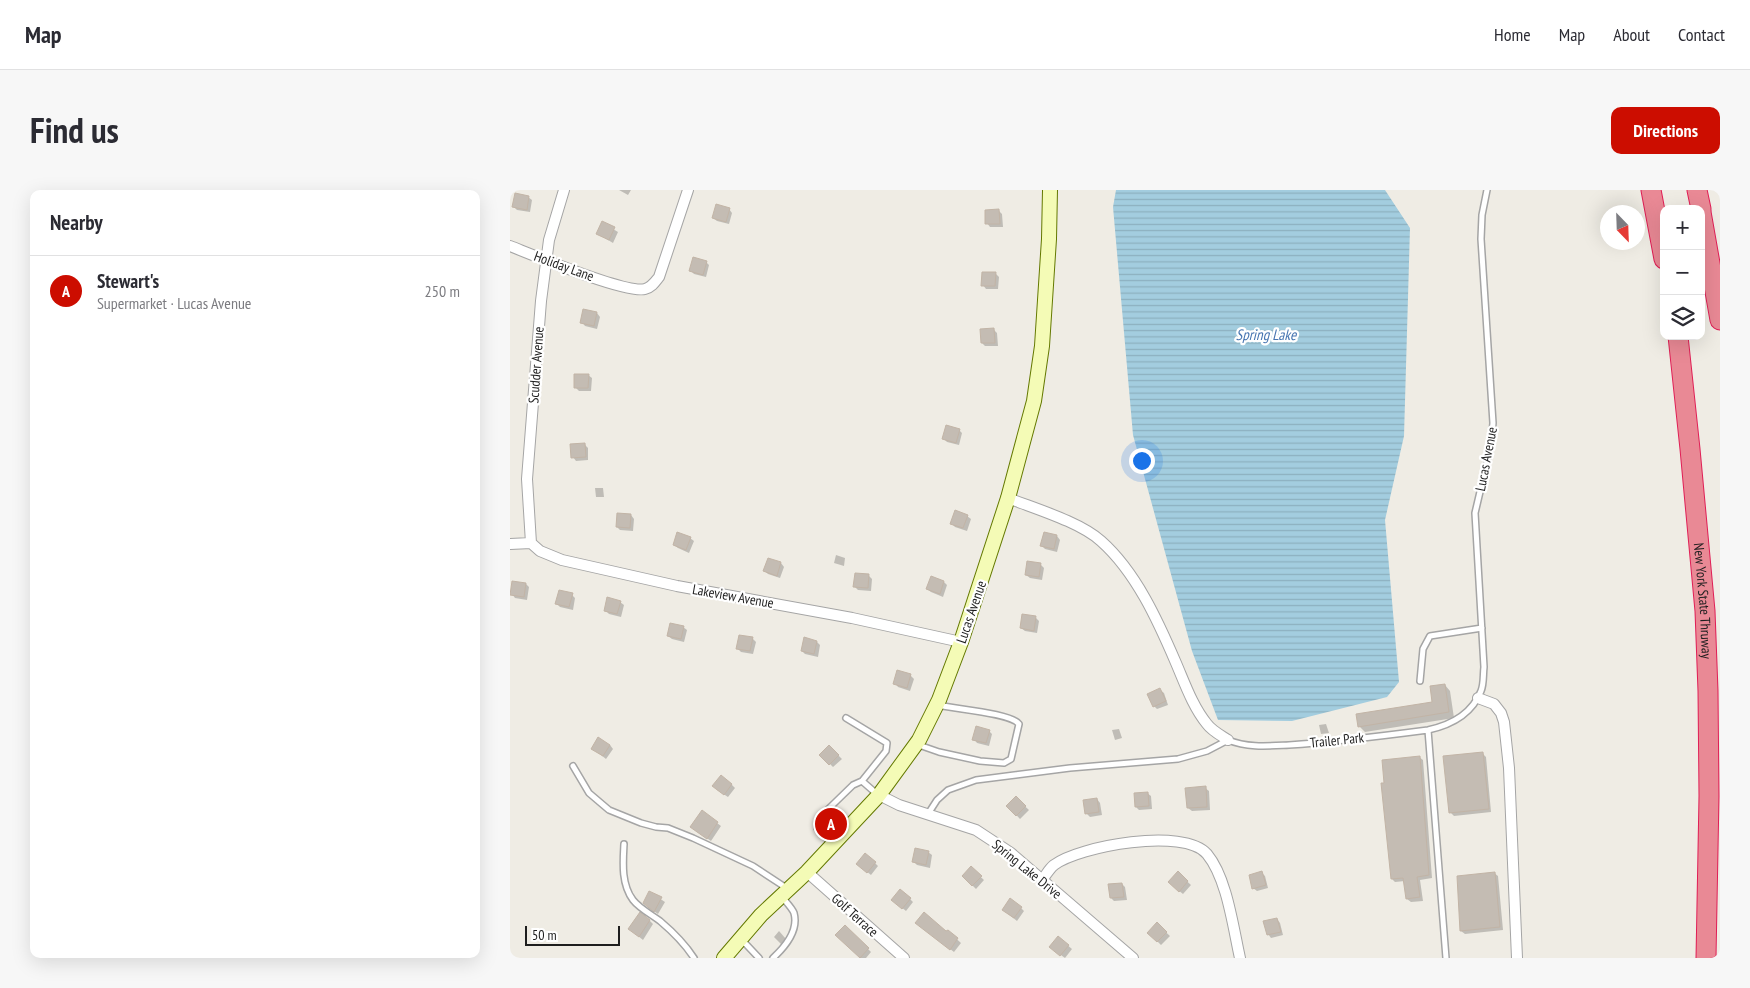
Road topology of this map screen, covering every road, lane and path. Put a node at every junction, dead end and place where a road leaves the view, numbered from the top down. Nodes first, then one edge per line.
1 (564, 190) edge
2 (688, 190) edge
3 (1050, 190) edge
4 (1486, 190) edge
5 (1651, 190) edge
6 (1697, 190) edge
7 (1700, 205) edge
8 (1705, 233) edge
9 (510, 246) edge
10 (1662, 250) edge
11 (545, 259) junction
12 (1720, 320) edge
13 (1678, 340) edge
14 (1008, 498) junction
15 (531, 543) junction
16 (510, 544) edge
17 (1482, 628) junction
18 (961, 642) junction
19 (1420, 681) dead end
20 (1478, 698) junction
21 (936, 705) junction
22 (846, 718) dead end
23 (1428, 730) junction
24 (1228, 740) junction
25 (916, 744) junction
26 (573, 766) dead end
27 (862, 782) junction
28 (879, 796) junction
29 (928, 814) junction
30 (624, 844) dead end
31 (832, 845) junction
32 (807, 872) junction
33 (1042, 880) junction
34 (785, 893) junction
35 (741, 939) junction
36 (694, 958) edge
37 (724, 958) edge
38 (759, 958) edge
39 (773, 958) edge
40 (904, 958) edge
41 (1133, 958) edge
42 (1240, 958) edge
43 (1446, 958) edge
44 (1517, 958) edge
45 (1706, 958) edge

1 - 11 street, Scudder Avenue
2 - 11 street, Holiday Lane
3 - 14 street, Lucas Avenue
4 - 17 lane, Lucas Avenue
5 - 10 highway
6 - 7 highway
8 - 12 highway
9 - 11 street, Holiday Lane
11 - 15 street, Scudder Avenue
13 - 45 highway, New York State Thruway
14 - 18 street, Lucas Avenue
14 - 24 street
15 - 16 street
15 - 18 street, Lakeview Avenue
17 - 19 lane
17 - 20 lane, Lucas Avenue
18 - 21 street, Lucas Avenue
20 - 23 lane, Trailer Park
20 - 44 street
21 - 25 street, Lucas Avenue
21 - 25 lane
22 - 27 lane
23 - 24 lane, Trailer Park
23 - 43 lane
24 - 29 lane
25 - 28 street, Lucas Avenue
26 - 34 lane
27 - 28 lane
27 - 31 lane
28 - 29 street, Spring Lake Drive
28 - 31 street, Lucas Avenue
29 - 33 street, Spring Lake Drive
30 - 36 lane
31 - 32 street, Lucas Avenue
32 - 34 street, Lucas Avenue
32 - 40 street, Golf Terrace
33 - 41 street, Spring Lake Drive
33 - 42 street
34 - 35 street, Lucas Avenue
34 - 39 lane
35 - 37 street, Lucas Avenue
35 - 38 lane

